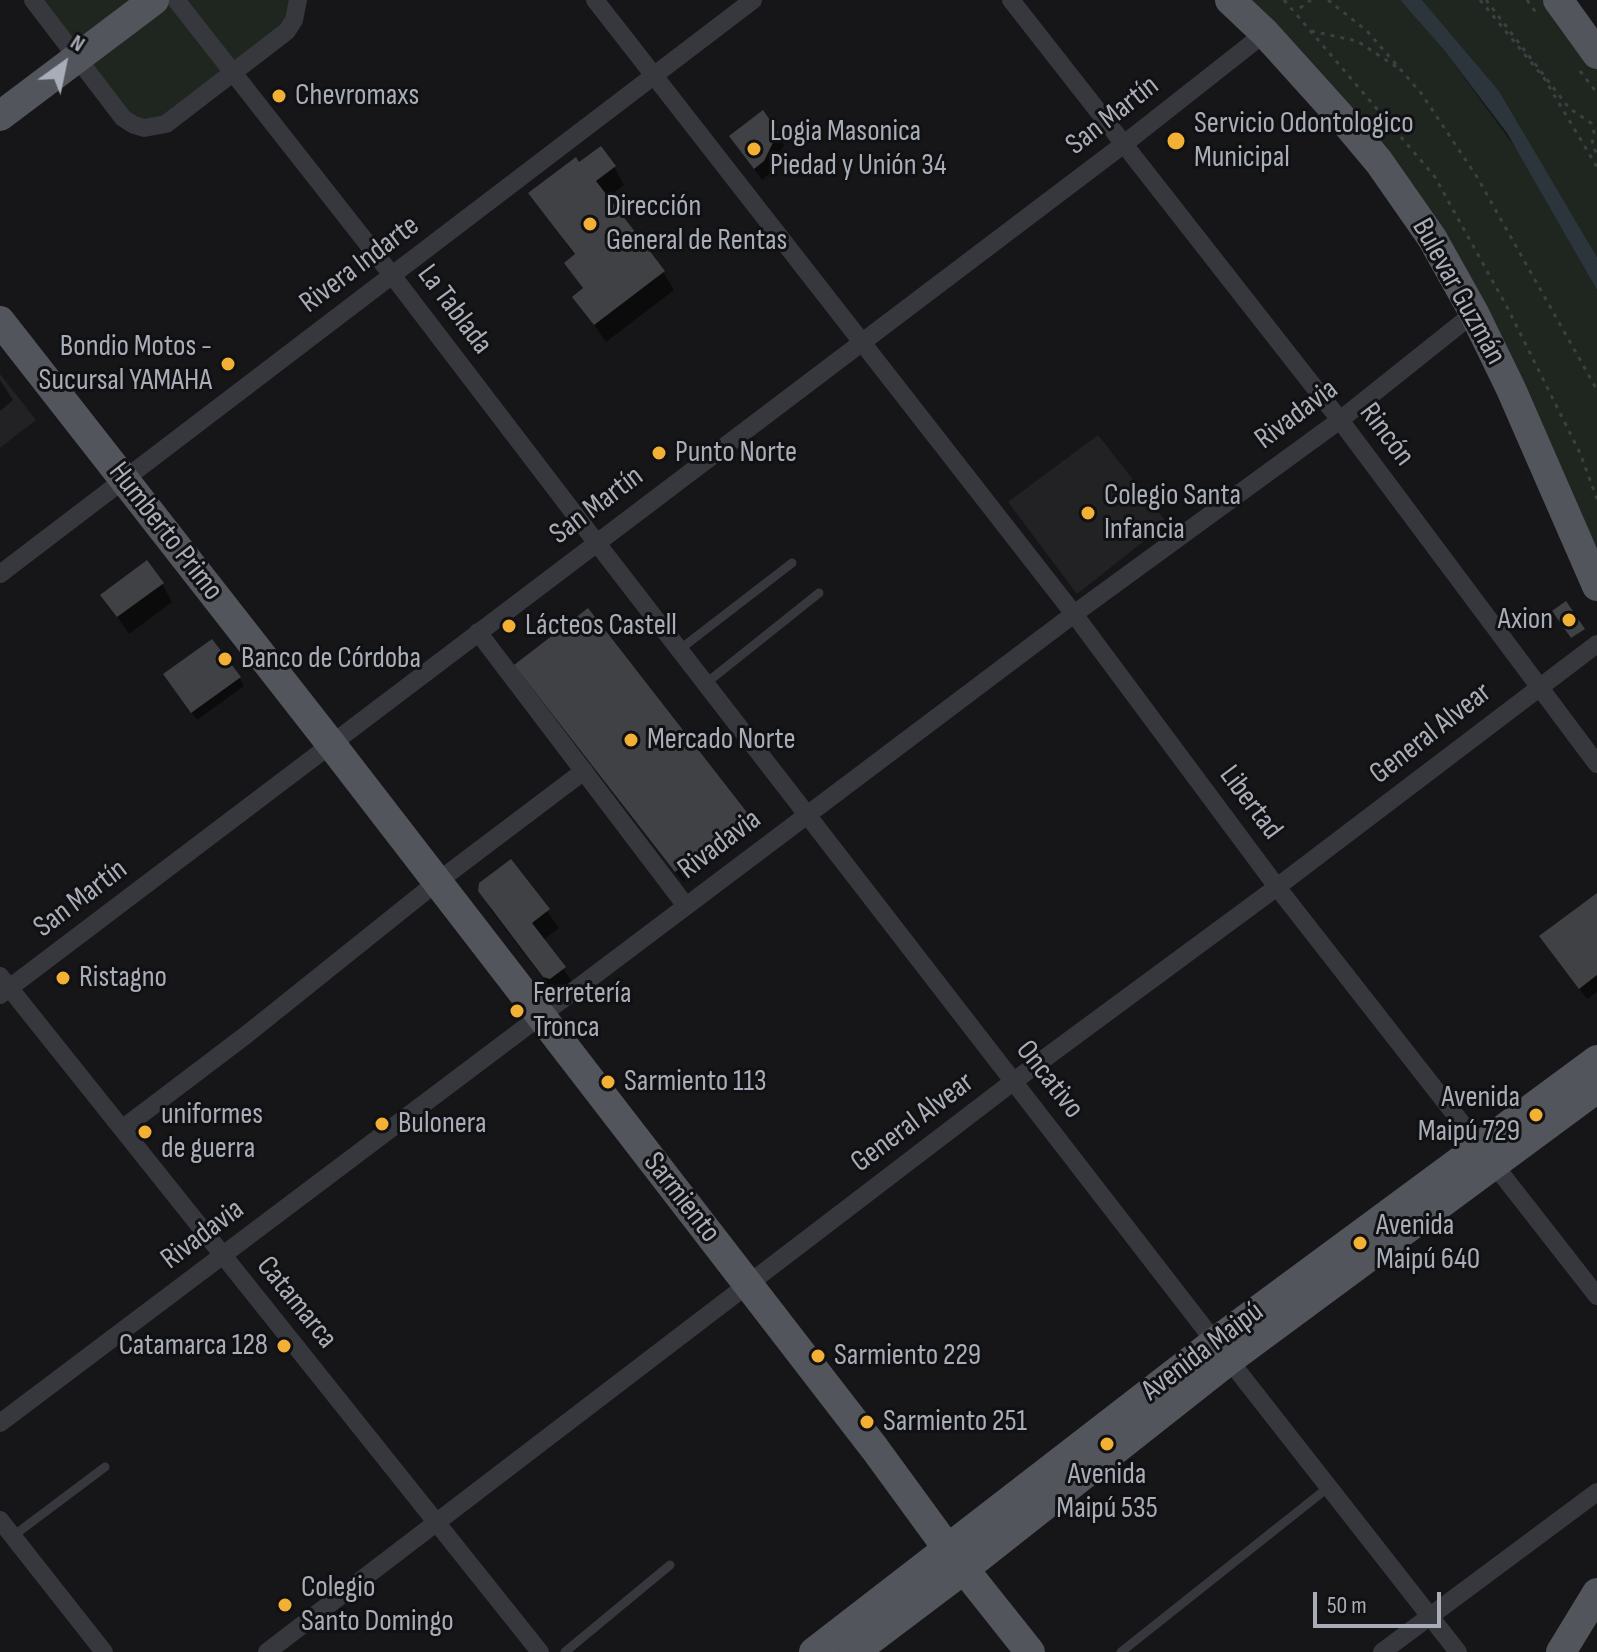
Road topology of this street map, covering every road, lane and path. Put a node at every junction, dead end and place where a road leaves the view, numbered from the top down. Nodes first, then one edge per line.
1 (33, 0) edge
2 (154, 0) edge
3 (176, 0) edge
4 (595, 0) edge
5 (753, 0) edge
6 (1011, 0) edge
7 (1230, 0) edge
8 (1311, 0) edge
9 (1328, 0) edge
10 (1483, 0) edge
11 (1558, 0) edge
12 (298, 4) edge
13 (1300, 8) dead end
14 (1311, 31) dead end
15 (1265, 33) junction
16 (1597, 54) edge
17 (77, 58) junction
18 (1402, 69) junction
19 (233, 74) junction
20 (655, 76) junction
21 (0, 116) edge
22 (1124, 144) junction
23 (1597, 154) edge
24 (1597, 167) edge
25 (392, 275) junction
26 (1474, 313) junction
27 (0, 321) edge
28 (862, 341) junction
29 (1597, 390) edge
30 (1340, 420) junction
31 (124, 479) junction
32 (596, 542) junction
33 (792, 563) dead end
34 (0, 574) edge
35 (1597, 586) edge
36 (819, 593) dead end
37 (1074, 614) junction
38 (478, 632) junction
39 (1597, 644) edge
40 (679, 650) junction
41 (705, 684) junction
42 (1539, 686) junction
43 (331, 744) junction
44 (1597, 764) edge
45 (584, 771) junction
46 (807, 815) junction
47 (437, 882) junction
48 (1277, 887) junction
49 (686, 906) junction
50 (3, 987) edge
51 (541, 1016) junction
52 (1597, 1060) edge
53 (1014, 1081) junction
54 (1597, 1088) edge
55 (122, 1129) junction
56 (1486, 1155) junction
57 (222, 1256) junction
58 (748, 1284) junction
59 (1597, 1296) edge
60 (1222, 1351) junction
61 (0, 1423) edge
62 (105, 1467) dead end
63 (1330, 1486) junction
64 (1597, 1492) edge
65 (0, 1520) edge
66 (436, 1523) junction
67 (13, 1536) junction
68 (956, 1559) junction
69 (670, 1565) dead end
70 (1597, 1593) edge
71 (1430, 1615) junction
72 (104, 1652) edge
73 (267, 1652) edge
74 (540, 1652) edge
75 (565, 1652) edge
76 (814, 1652) edge
77 (854, 1652) edge
78 (1030, 1652) edge
79 (1121, 1652) edge
80 (1382, 1652) edge
81 (1458, 1652) edge
82 (1561, 1652) edge

1 - 17 street
2 - 17 main road
3 - 19 street, La Tablada
4 - 20 street, Libertad
5 - 20 street, Rivera Indarte
6 - 22 street, Rincón
7 - 15 main road, Bulevar Guzmán
8 - 13 path
9 - 18 path
10 - 23 path
10 - 24 path
11 - 16 main road
12 - 19 street
14 - 18 path
15 - 22 street, San Martín
15 - 26 main road, Bulevar Guzmán
17 - 19 street
17 - 21 main road
18 - 29 path
19 - 25 street, La Tablada
20 - 25 street, Rivera Indarte
20 - 28 street, Libertad
22 - 28 street, San Martín
22 - 30 street, Rincón
25 - 31 street, Rivera Indarte
25 - 32 street, La Tablada
26 - 30 street, Rivadavia
26 - 35 main road, Bulevar Guzmán
27 - 31 main road, Humberto Primo
28 - 32 street, San Martín
28 - 37 street, Libertad
30 - 37 street, Rivadavia
30 - 42 street, Rincón
31 - 34 street, Rivera Indarte
31 - 43 main road, Humberto Primo
32 - 38 street, San Martín
32 - 40 street, Oncativo
33 - 40 lane
36 - 41 lane
37 - 46 street, Rivadavia
37 - 48 street, Libertad
38 - 43 street, San Martín
38 - 45 street
39 - 42 street, General Alvear
40 - 41 street, Oncativo
41 - 46 street, Oncativo
42 - 44 street, Rincón
42 - 48 street, General Alvear
43 - 47 main road, Sarmiento
43 - 50 street, San Martín
45 - 47 street
45 - 49 street
46 - 49 street, Rivadavia
46 - 53 street, Oncativo
47 - 51 main road, Sarmiento
47 - 55 street
48 - 53 street, General Alvear
48 - 56 street, Libertad
49 - 51 street, Rivadavia
50 - 55 street, Catamarca
51 - 57 street, Rivadavia
51 - 58 main road, Sarmiento
52 - 56 main road, Avenida Maipú
53 - 58 street, General Alvear
53 - 60 street, Oncativo
54 - 56 main road, Avenida Maipú
55 - 57 street, Catamarca
56 - 59 street, Libertad
56 - 60 main road, Avenida Maipú
57 - 61 street, Rivadavia
57 - 66 street, Catamarca
58 - 66 street, General Alvear
58 - 68 main road, Sarmiento
60 - 63 street, Oncativo
60 - 68 main road, Avenida Maipú
62 - 67 lane
63 - 71 street, Oncativo
63 - 79 lane
64 - 71 street
65 - 67 street
66 - 73 street, General Alvear
66 - 74 street, Catamarca
67 - 72 street
68 - 76 main road, Avenida Maipú
68 - 77 main road, Avenida Maipú
68 - 78 main road, Sarmiento
69 - 75 lane
70 - 82 main road
71 - 80 street
71 - 81 street, Oncativo

